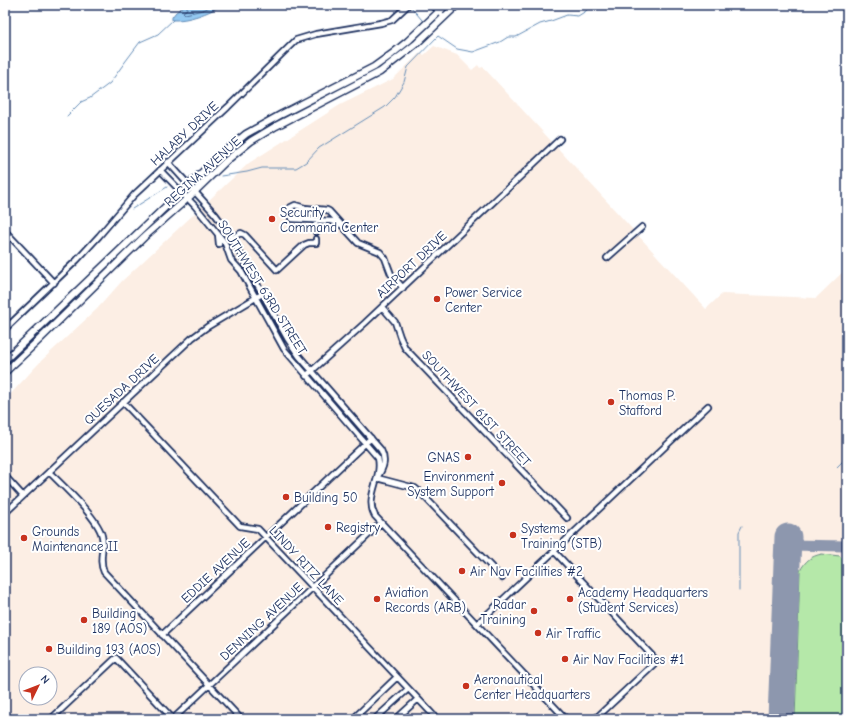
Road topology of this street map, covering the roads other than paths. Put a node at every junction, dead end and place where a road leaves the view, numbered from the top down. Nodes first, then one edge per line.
1 (408, 5) edge
2 (433, 5) edge
3 (446, 5) edge
4 (457, 5) edge
5 (439, 12) junction
6 (444, 17) junction
7 (560, 139) dead end
8 (168, 162) junction
9 (160, 170) junction
10 (189, 185) junction
11 (194, 191) junction
12 (181, 192) junction
13 (188, 198) junction
14 (305, 208) junction
15 (300, 219) junction
16 (316, 220) junction
17 (341, 225) junction
18 (642, 227) dead end
19 (216, 229) junction
20 (5, 232) edge
21 (316, 232) dead end
22 (231, 238) junction
23 (316, 241) dead end
24 (219, 244) dead end
25 (607, 258) dead end
26 (54, 283) junction
27 (403, 288) junction
28 (262, 294) junction
29 (255, 298) junction
30 (382, 307) junction
31 (5, 329) edge
32 (5, 360) edge
33 (312, 371) junction
34 (5, 372) edge
35 (306, 376) junction
36 (123, 402) junction
37 (708, 406) dead end
38 (371, 438) junction
39 (365, 443) junction
40 (49, 472) junction
41 (5, 476) edge
42 (377, 478) junction
43 (23, 496) junction
44 (5, 513) edge
45 (567, 518) dead end
46 (382, 523) junction
47 (266, 538) junction
48 (554, 551) junction
49 (502, 578) dead end
50 (313, 587) junction
51 (477, 624) junction
52 (162, 635) junction
53 (397, 677) junction
54 (209, 685) junction
55 (408, 689) junction
56 (418, 699) junction
57 (50, 719) edge
58 (173, 719) edge
59 (241, 719) edge
60 (353, 719) edge
61 (375, 719) edge
62 (396, 719) edge
63 (437, 719) edge
64 (566, 719) edge
65 (595, 719) edge

1 - 8 street, HALABY DRIVE
2 - 5 street
3 - 5 main road, REGINA AVENUE
4 - 6 main road, REGINA AVENUE
5 - 6 street
5 - 10 main road, REGINA AVENUE
6 - 11 main road, REGINA AVENUE
7 - 27 street, AIRPORT DRIVE
8 - 9 street, HALABY DRIVE
8 - 10 street, SOUTHWEST 63RD STREET
9 - 12 street, SOUTHWEST 63RD STREET
9 - 26 street, HALABY DRIVE
10 - 11 street, SOUTHWEST 63RD STREET
10 - 12 main road, REGINA AVENUE
11 - 13 main road, REGINA AVENUE
11 - 22 street, SOUTHWEST 63RD STREET
12 - 13 street, SOUTHWEST 63RD STREET
12 - 32 main road, REGINA AVENUE
13 - 19 street, SOUTHWEST 63RD STREET
13 - 34 main road, REGINA AVENUE
14 - 15 street
14 - 15 street
14 - 17 street
15 - 16 street
16 - 17 street
16 - 21 street
17 - 27 street
18 - 25 street
19 - 24 street
19 - 29 street, SOUTHWEST 63RD STREET
20 - 26 street
22 - 23 street
22 - 28 street, SOUTHWEST 63RD STREET
26 - 31 street, HALABY DRIVE
27 - 30 street, AIRPORT DRIVE
28 - 29 street, QUESADA DRIVE
28 - 33 street, SOUTHWEST 63RD STREET
29 - 35 street, SOUTHWEST 63RD STREET
29 - 36 street, QUESADA DRIVE
30 - 33 street, AIRPORT DRIVE
30 - 45 street, SOUTHWEST 61ST STREET
33 - 35 street, AIRPORT DRIVE
33 - 38 street, SOUTHWEST 63RD STREET
35 - 39 street, SOUTHWEST 63RD STREET
36 - 40 street, QUESADA DRIVE
36 - 47 street, LINDY RITZ LANE
37 - 48 street
38 - 39 street, EDDIE AVENUE
38 - 42 street, SOUTHWEST 63RD STREET
39 - 42 street, SOUTHWEST 63RD STREET
39 - 47 street, EDDIE AVENUE
40 - 43 street, QUESADA DRIVE
40 - 52 street
41 - 43 street
42 - 46 street, SOUTHWEST 63RD STREET
42 - 49 street
43 - 44 street, QUESADA DRIVE
46 - 50 street, DENNING AVENUE
46 - 51 street, SOUTHWEST 63RD STREET
47 - 50 street, LINDY RITZ LANE
47 - 52 street, EDDIE AVENUE
48 - 51 street
48 - 65 street
50 - 53 street, LINDY RITZ LANE
50 - 54 street, DENNING AVENUE
51 - 64 street, SOUTHWEST 63RD STREET
52 - 54 street
53 - 55 street, LINDY RITZ LANE
53 - 60 street
54 - 58 street, DENNING AVENUE
54 - 59 street
55 - 56 street, LINDY RITZ LANE
55 - 61 street
56 - 62 street
56 - 63 street, LINDY RITZ LANE
57 - 58 street

